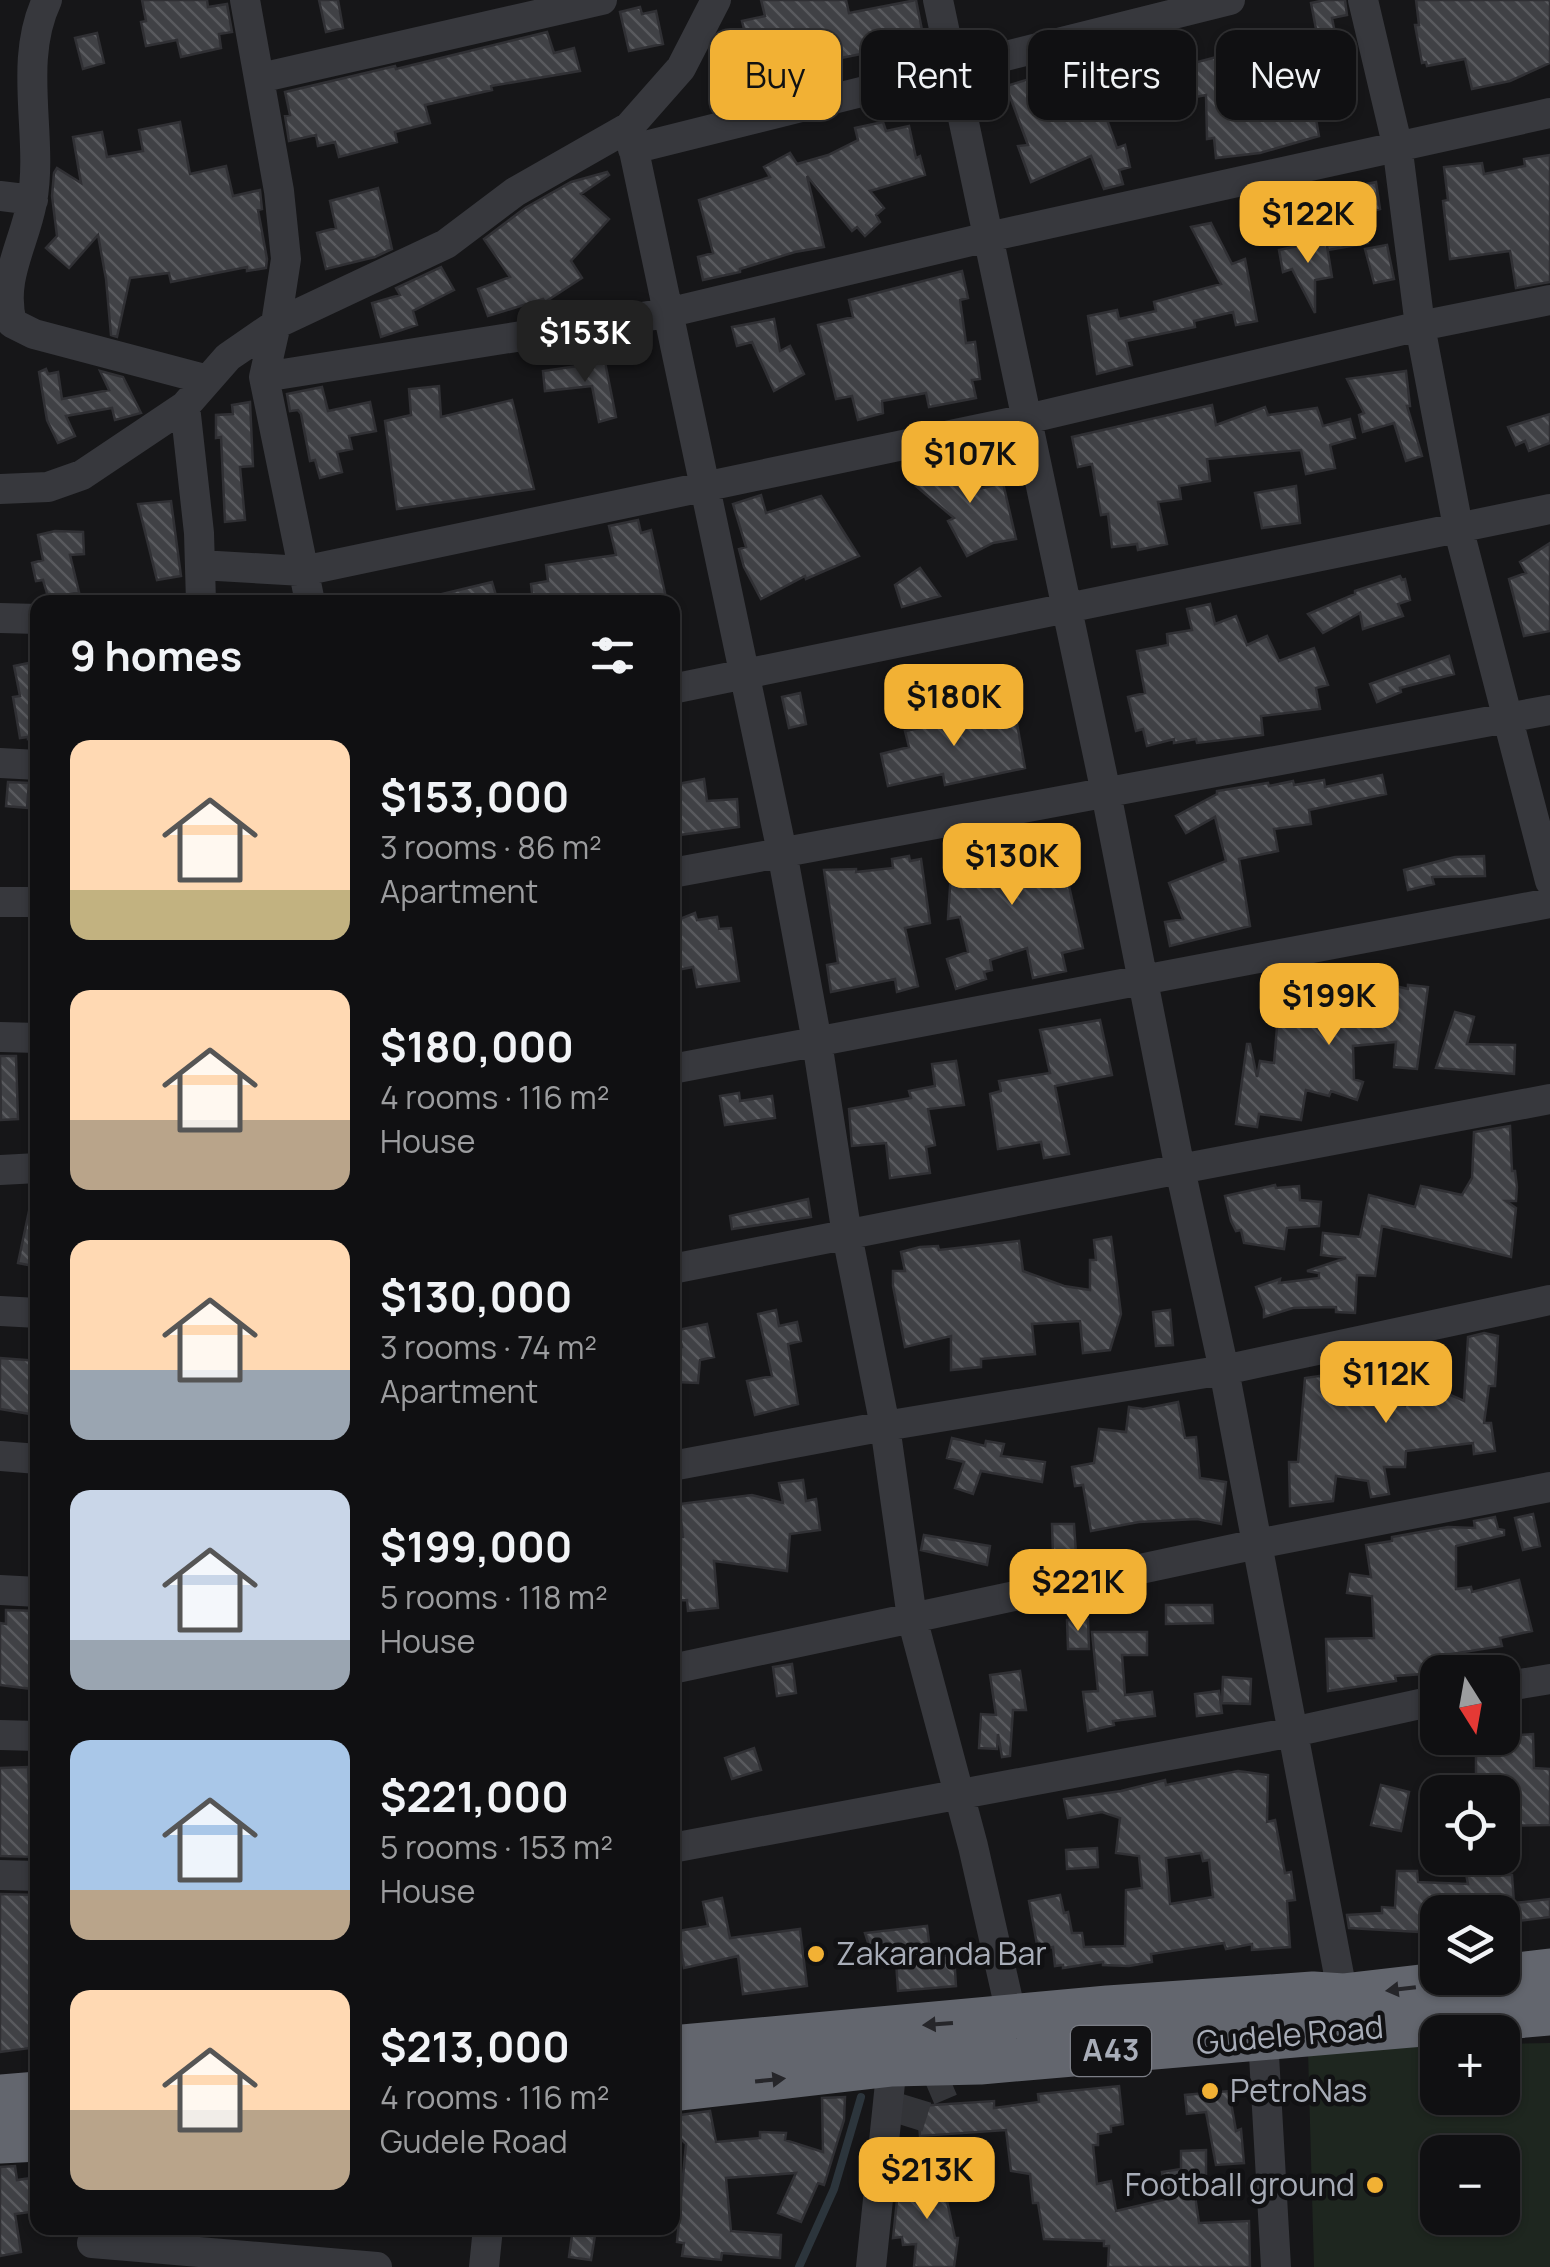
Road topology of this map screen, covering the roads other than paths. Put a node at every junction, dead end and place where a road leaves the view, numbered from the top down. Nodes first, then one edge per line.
1 (47, 0) edge
2 (245, 0) edge
3 (602, 0) edge
4 (716, 0) edge
5 (938, 0) edge
6 (1230, 0) edge
7 (1363, 0) edge
8 (944, 30) edge
9 (1008, 55) edge
10 (260, 78) junction
11 (861, 89) edge
12 (1550, 113) edge
13 (963, 120) edge
14 (631, 138) junction
15 (1397, 144) junction
16 (0, 196) edge
17 (32, 200) junction
18 (988, 237) junction
19 (1550, 300) edge
20 (3, 303) edge
21 (667, 313) junction
22 (276, 324) junction
23 (1420, 326) junction
24 (264, 377) junction
25 (208, 380) junction
26 (185, 406) junction
27 (1027, 419) junction
28 (0, 489) edge
29 (1550, 509) edge
30 (1458, 527) junction
31 (200, 565) junction
32 (303, 571) junction
33 (201, 595) edge
34 (308, 595) edge
35 (1067, 608) junction
36 (0, 618) edge
37 (30, 619) edge
38 (742, 675) junction
39 (680, 687) edge
40 (1550, 710) edge
41 (1509, 718) junction
42 (0, 764) edge
43 (30, 765) edge
44 (1106, 792) junction
45 (782, 852) junction
46 (680, 871) edge
47 (1550, 881) edge
48 (0, 902) edge
49 (30, 902) edge
50 (1550, 903) edge
51 (1143, 980) junction
52 (0, 1036) edge
53 (30, 1038) edge
54 (817, 1042) junction
55 (680, 1068) edge
56 (1550, 1099) edge
57 (30, 1168) edge
58 (1180, 1169) junction
59 (0, 1170) edge
60 (847, 1234) junction
61 (680, 1267) edge
62 (1550, 1300) edge
63 (0, 1312) edge
64 (30, 1313) edge
65 (1224, 1370) junction
66 (885, 1426) junction
67 (0, 1456) edge
68 (30, 1458) edge
69 (680, 1464) edge
70 (1550, 1486) edge
71 (1257, 1544) junction
72 (0, 1590) edge
73 (30, 1592) edge
74 (912, 1618) junction
75 (680, 1668) edge
76 (1550, 1678) edge
77 (1520, 1684) edge
78 (1420, 1704) edge
79 (1293, 1732) junction
80 (0, 1734) edge
81 (30, 1736) edge
82 (960, 1794) junction
83 (680, 1846) edge
84 (0, 1875) edge
85 (30, 1876) edge
86 (1550, 1972) edge
87 (1520, 1975) edge
88 (1420, 1987) edge
89 (1343, 1996) junction
90 (1550, 2013) edge
91 (1012, 2018) junction
92 (1262, 2020) junction
93 (680, 2047) edge
94 (892, 2064) junction
95 (680, 2089) edge
96 (30, 2095) edge
97 (0, 2097) edge
98 (908, 2127) tunnel mouth
99 (30, 2140) edge
100 (0, 2142) edge
101 (879, 2168) junction
102 (487, 2235) edge
103 (93, 2246) edge
104 (376, 2267) edge
105 (484, 2267) edge
106 (870, 2267) edge
107 (1276, 2267) edge

1 - 17 street
2 - 10 street
3 - 10 street
4 - 14 street
5 - 8 street
6 - 9 street
7 - 15 street
10 - 22 street
11 - 14 street
12 - 15 street
13 - 18 street
14 - 21 street
14 - 22 street
15 - 18 street
15 - 23 street
16 - 17 street
17 - 20 street
18 - 21 street
18 - 27 street
19 - 23 street
20 - 25 street
21 - 24 street
21 - 38 street
22 - 24 street
22 - 25 street
23 - 27 street
23 - 30 street
24 - 32 street
25 - 26 street
26 - 28 street
26 - 31 street
27 - 32 street
27 - 35 street
29 - 30 street
30 - 35 street
30 - 41 street
31 - 32 street
31 - 33 street
32 - 34 street
35 - 38 street
35 - 44 street
36 - 37 street
38 - 39 street
38 - 45 street
40 - 41 street
41 - 44 street
41 - 47 street
42 - 43 street
44 - 45 street
44 - 51 street
45 - 46 street
45 - 54 street
48 - 49 street
50 - 51 street
51 - 54 street
51 - 58 street
52 - 53 street
54 - 55 street
54 - 60 street
56 - 58 street
57 - 59 street
58 - 60 street
58 - 65 street
60 - 61 street
60 - 66 street
62 - 65 street
63 - 64 street
65 - 66 street
65 - 71 street
66 - 69 street
66 - 74 street
67 - 68 street
70 - 71 street
71 - 74 street
71 - 79 street
72 - 73 street
74 - 75 street
74 - 82 street
76 - 77 street
78 - 79 street
79 - 82 street
79 - 89 street
80 - 81 street
82 - 83 street
82 - 91 street
84 - 85 street
86 - 87 highway, Gudele Road / A43
88 -> 89 highway, Gudele Road / A43
89 - 92 highway, Gudele Road / A43
90 - 92 highway, Gudele Road / A43
91 - 92 highway, Gudele Road / A43
91 -> 93 highway, Gudele Road / A43
92 - 94 highway, Gudele Road / A43
92 - 107 street
95 -> 94 highway, Gudele Road / A43
94 - 101 street
96 - 97 highway
98 - 101 street
99 - 100 highway
101 - 106 street
102 - 105 street
103 - 104 street

